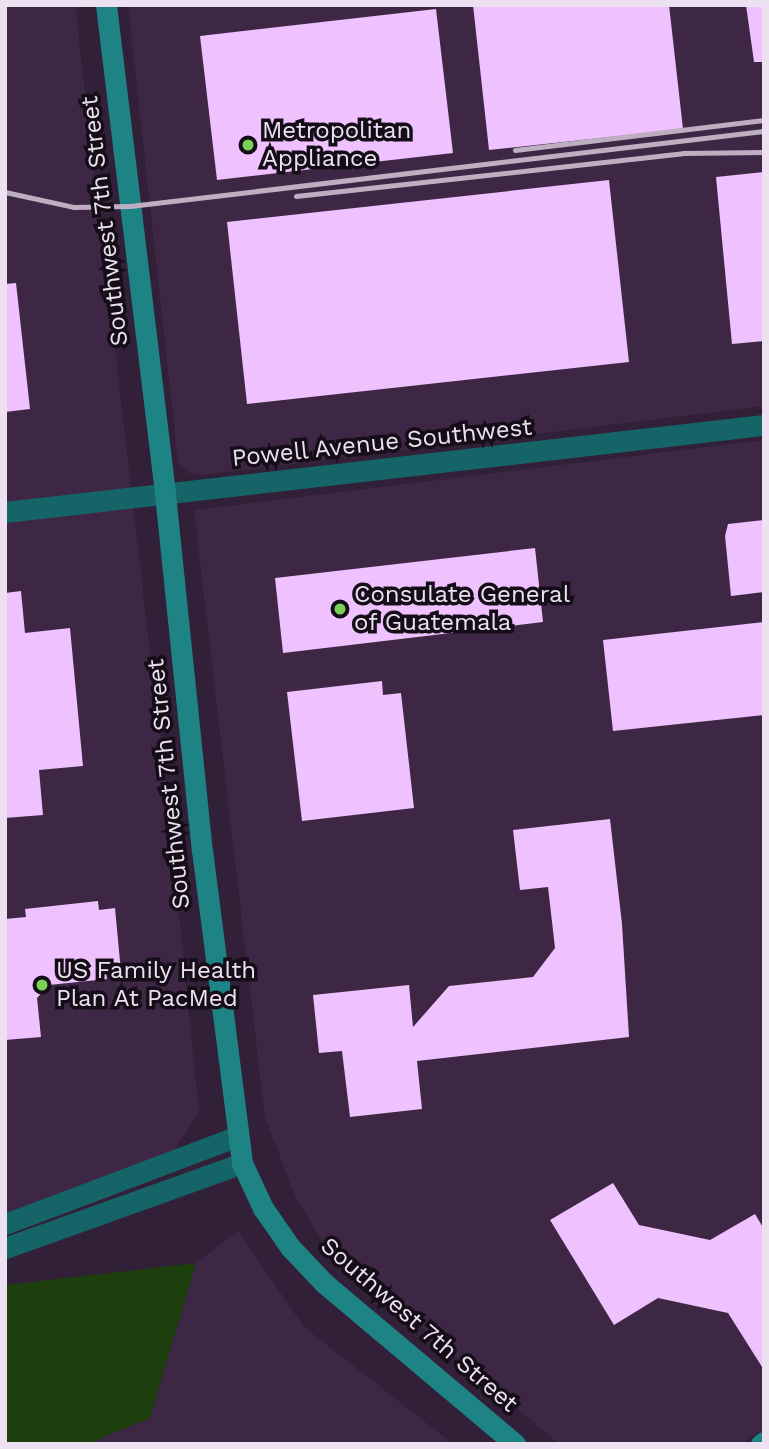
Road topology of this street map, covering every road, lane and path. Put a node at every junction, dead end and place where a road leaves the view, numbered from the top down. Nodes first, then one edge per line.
1 (106, 5) edge
2 (764, 425) edge
3 (164, 494) junction
4 (5, 512) edge
5 (238, 1136) junction
6 (242, 1163) junction
7 (5, 1224) edge
8 (5, 1248) edge
9 (515, 1444) edge

1 - 3 street, Southwest 7th Street
2 - 3 street, Powell Avenue Southwest
3 - 4 street, Powell Avenue Southwest
3 - 5 street, Southwest 7th Street
5 - 6 street, Southwest 7th Street
5 - 7 street
6 - 8 street
6 - 9 street, Southwest 7th Street

